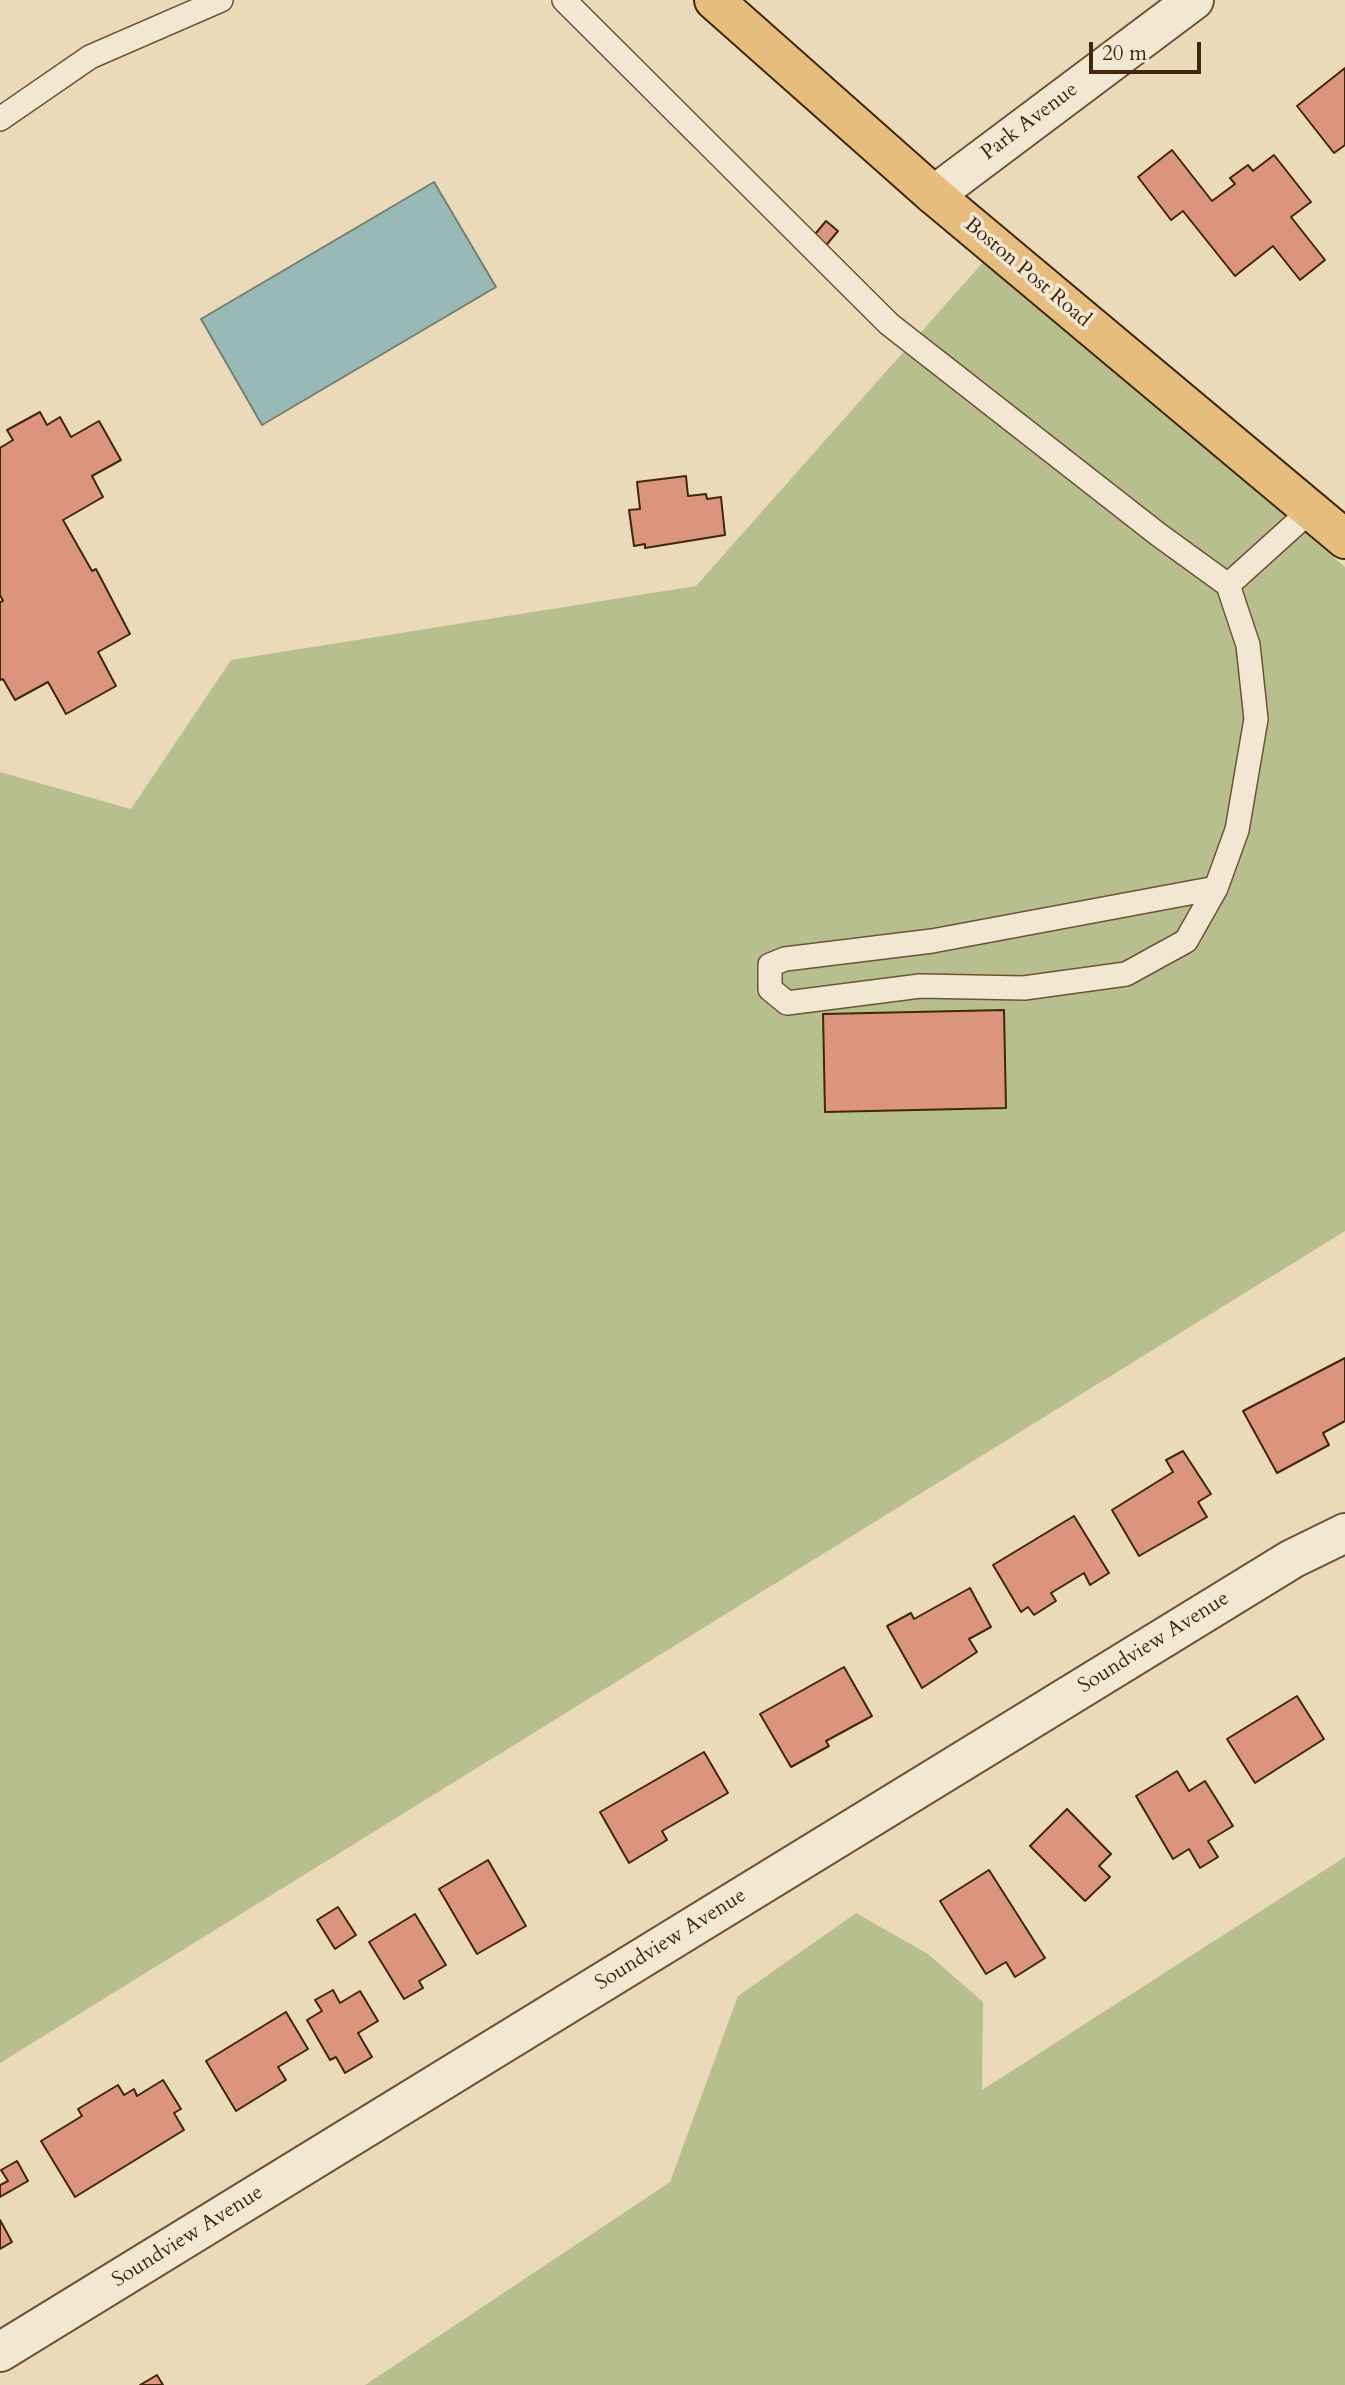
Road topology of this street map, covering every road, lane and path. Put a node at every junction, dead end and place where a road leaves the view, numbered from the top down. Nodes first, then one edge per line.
1 (221, 0) edge
2 (564, 0) edge
3 (714, 0) edge
4 (1194, 0) edge
5 (0, 119) edge
6 (934, 195) junction
7 (1311, 510) junction
8 (1345, 539) edge
9 (1228, 584) junction
10 (1216, 888) junction
11 (1345, 1533) edge
12 (0, 2352) edge

1 - 5 lane
2 - 9 lane
3 - 6 main road, Boston Post Road
4 - 6 street, Park Avenue
6 - 7 main road, Boston Post Road
7 - 8 main road, Boston Post Road
7 - 9 lane
9 - 10 lane
10 - 10 lane
11 - 12 street, Soundview Avenue

